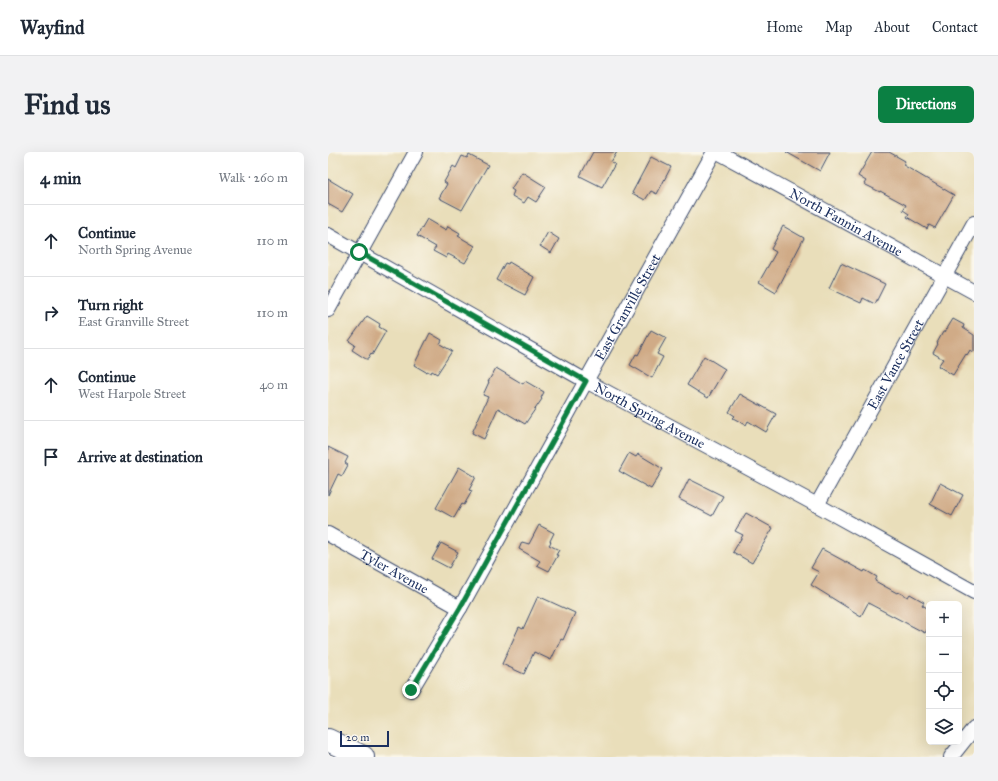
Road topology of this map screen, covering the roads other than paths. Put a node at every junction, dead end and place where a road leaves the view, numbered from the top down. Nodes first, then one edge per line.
1 (416, 152) edge
2 (714, 152) edge
3 (718, 152) edge
4 (974, 223) edge
5 (328, 235) edge
6 (359, 252) junction
7 (945, 276) junction
8 (974, 292) edge
9 (328, 310) edge
10 (586, 381) junction
11 (817, 505) junction
12 (328, 534) edge
13 (974, 592) edge
14 (460, 608) junction
15 (411, 690) dead end
16 (974, 728) edge
17 (328, 740) edge
18 (363, 757) edge
19 (951, 757) edge

1 - 6 street
2 - 10 street, East Granville Street
3 - 7 street, North Fannin Avenue
4 - 7 street, East Vance Street
5 - 6 street, North Spring Avenue
6 - 9 street
6 - 10 street, North Spring Avenue
7 - 8 street, North Fannin Avenue
7 - 11 street, East Vance Street
10 - 11 street, North Spring Avenue
10 - 14 street, East Granville Street
11 - 13 street, North Spring Avenue
12 - 14 street, Tyler Avenue
14 - 15 street, East Granville Street
16 - 19 street
17 - 18 main road

